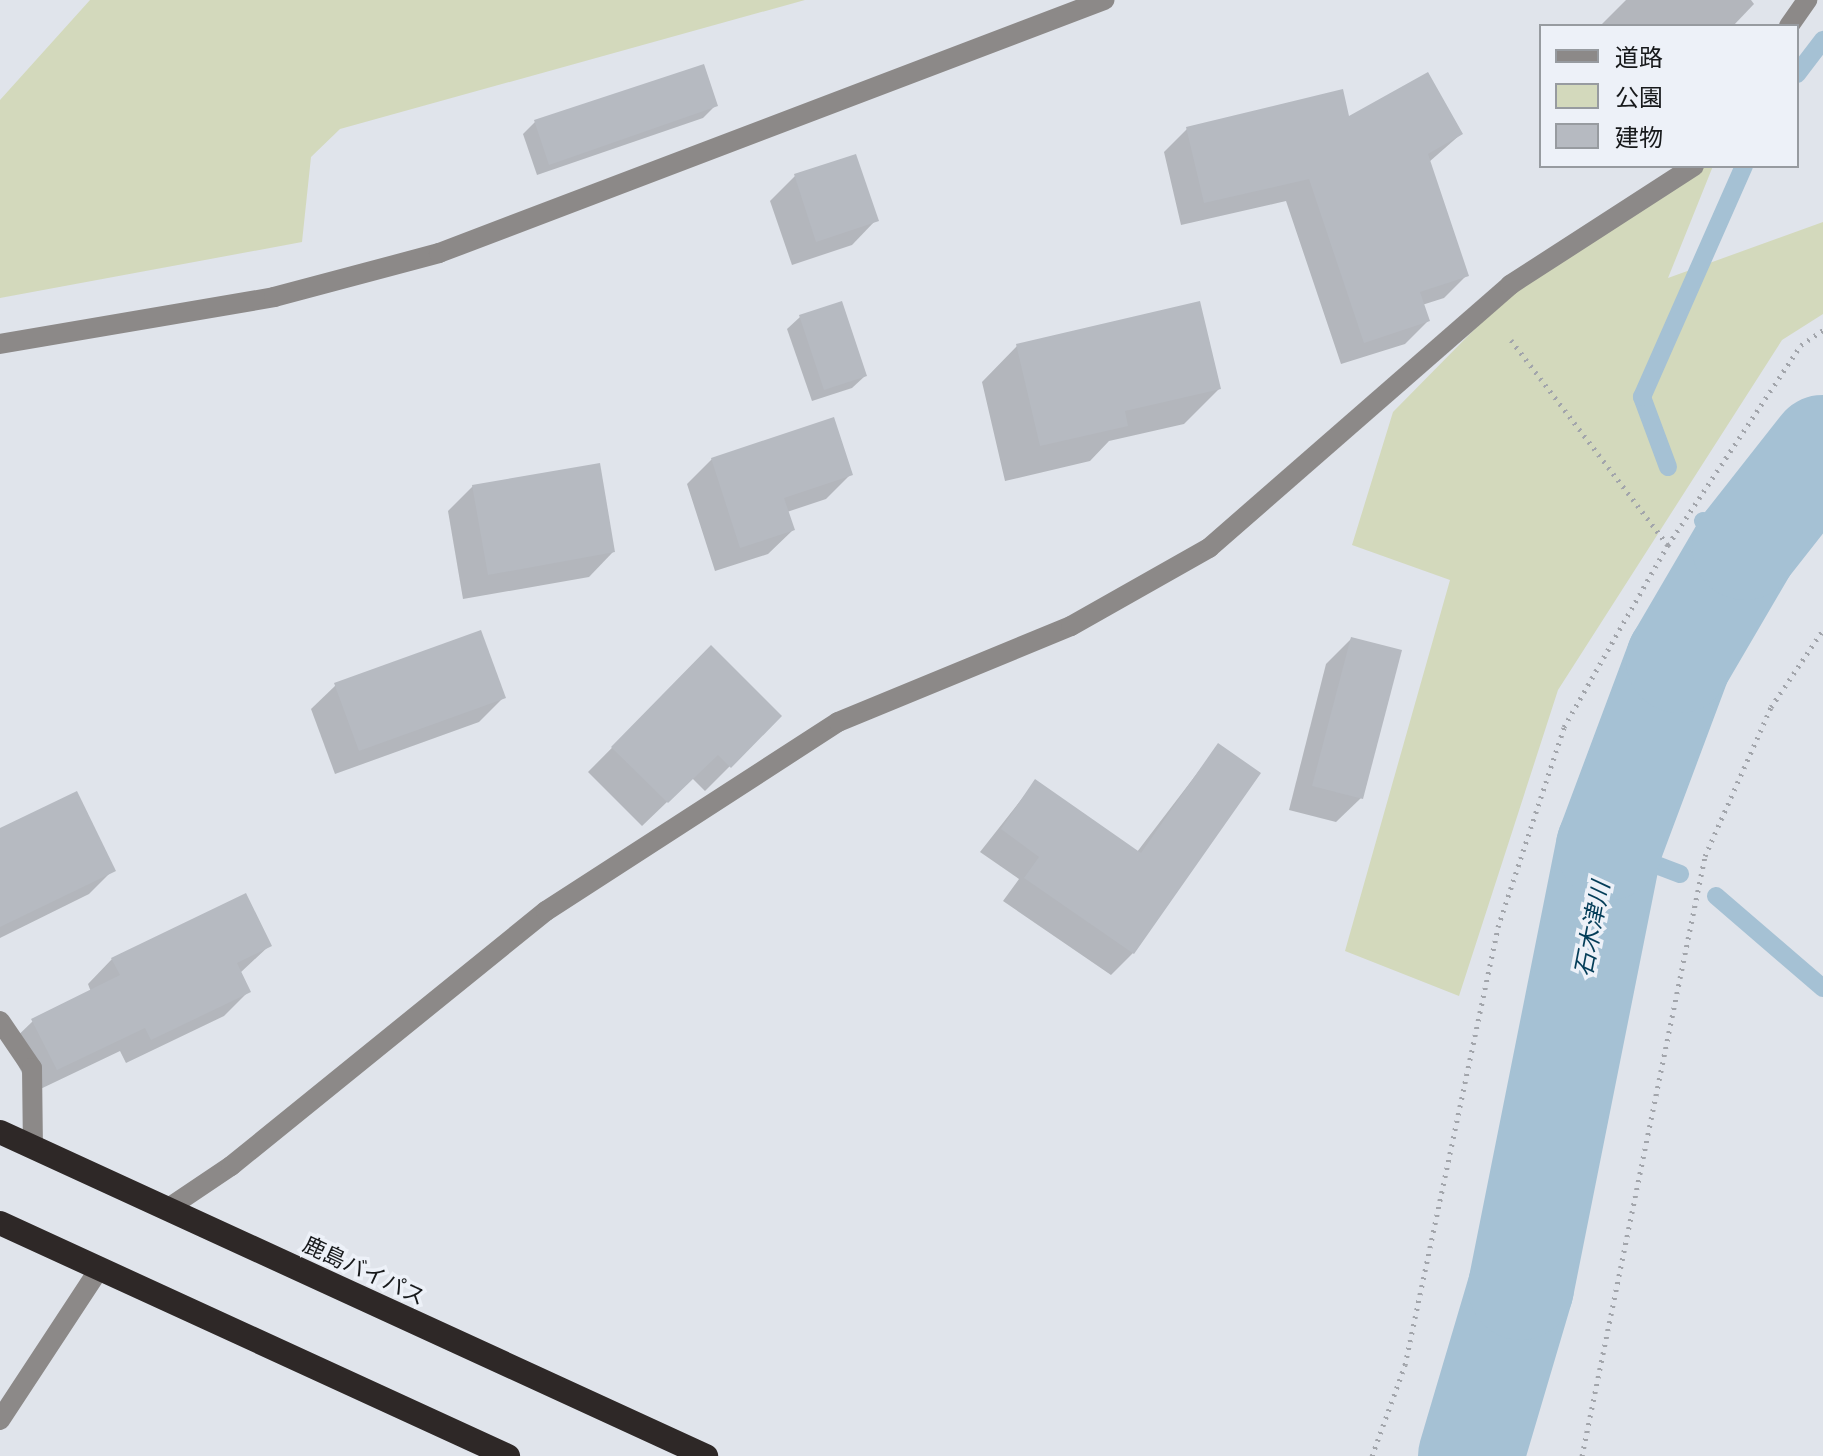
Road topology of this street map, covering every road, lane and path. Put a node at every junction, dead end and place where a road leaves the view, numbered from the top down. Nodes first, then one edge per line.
1 (1104, 0) edge
2 (1807, 0) edge
3 (1790, 24) edge
4 (1691, 168) edge
5 (1510, 285) junction
6 (1823, 330) edge
7 (0, 344) edge
8 (1668, 545) junction
9 (1823, 630) edge
10 (0, 1021) edge
11 (0, 1132) edge
12 (33, 1147) junction
13 (167, 1209) junction
14 (0, 1223) edge
15 (99, 1269) junction
16 (0, 1420) edge
17 (508, 1456) edge
18 (706, 1456) edge
19 (1372, 1456) edge
20 (1582, 1456) edge

1 - 7 street
2 - 3 street
4 - 5 street
5 - 8 path
5 - 13 street
6 - 8 path
8 - 19 path
9 - 20 path
10 - 12 street
11 - 12 highway, 鹿島バイパス
12 - 13 highway, 鹿島バイパス
13 - 18 highway, 鹿島バイパス
14 - 15 highway
15 - 16 street
15 - 17 highway

